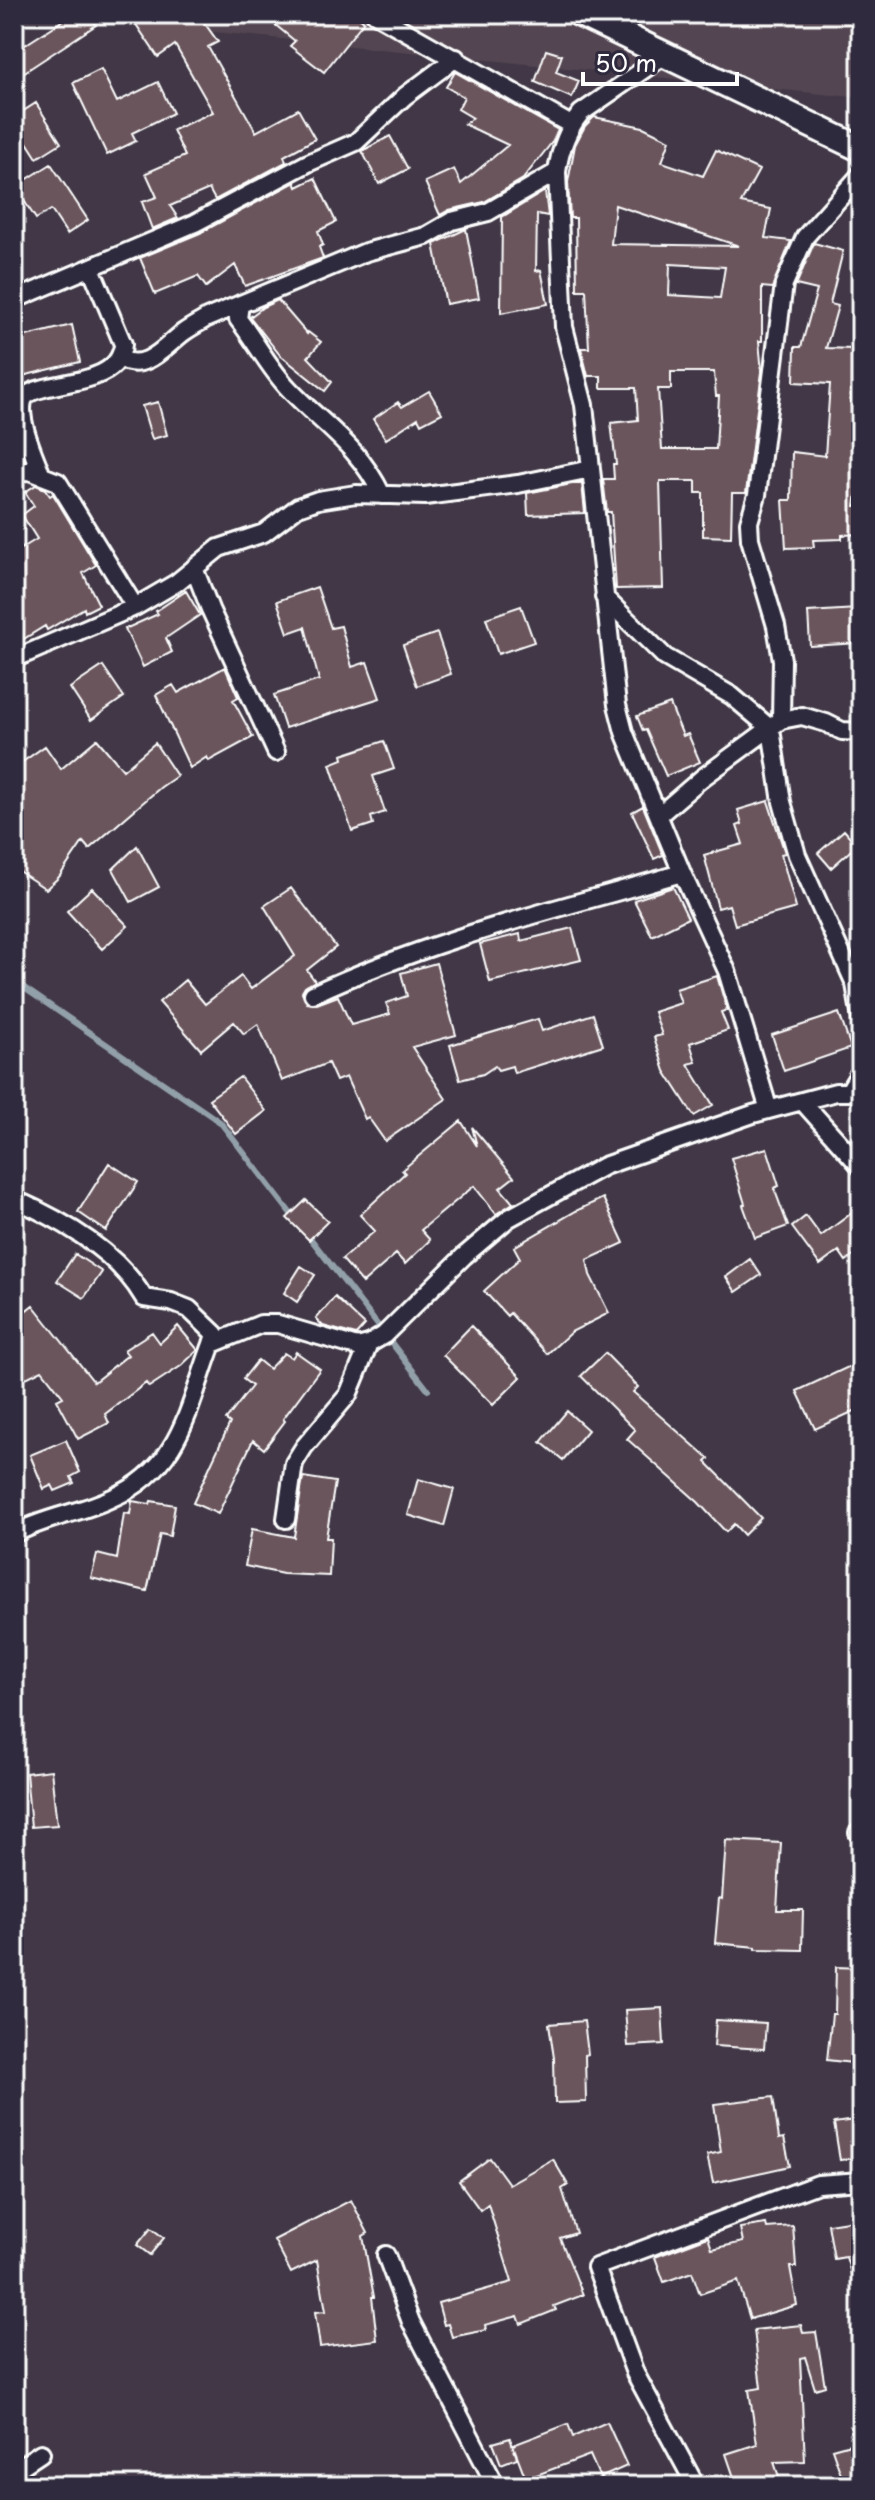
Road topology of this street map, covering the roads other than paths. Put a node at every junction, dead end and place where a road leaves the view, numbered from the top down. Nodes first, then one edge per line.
1 (375, 14) edge
2 (580, 14) edge
3 (665, 55) junction
4 (456, 58) junction
5 (571, 125) junction
6 (861, 149) edge
7 (557, 172) junction
8 (861, 174) edge
9 (91, 268) junction
10 (14, 300) edge
11 (240, 304) junction
12 (120, 358) junction
13 (591, 469) junction
14 (41, 473) junction
15 (14, 476) edge
16 (382, 495) junction
17 (194, 568) junction
18 (604, 597) junction
19 (135, 607) junction
20 (14, 659) edge
21 (776, 724) junction
22 (861, 732) edge
23 (276, 752) dead end
24 (659, 815) junction
25 (682, 873) junction
26 (313, 994) dead end
27 (861, 1019) edge
28 (861, 1071) edge
29 (855, 1091) edge
30 (796, 1102) junction
31 (760, 1110) junction
32 (861, 1167) edge
33 (14, 1199) edge
34 (212, 1344) junction
35 (369, 1344) junction
36 (286, 1519) dead end
37 (14, 1534) edge
38 (861, 2181) edge
39 (386, 2255) dead end
40 (41, 2453) dead end
41 (14, 2471) edge
42 (496, 2486) edge
43 (696, 2486) edge

1 - 4 street
2 - 3 main road
3 - 5 street
3 - 6 main road
4 - 5 street
4 - 9 street
5 - 7 street
7 - 11 street
7 - 13 street
8 - 21 street
9 - 10 street
9 - 12 street
11 - 12 street
11 - 16 street
12 - 14 street
13 - 16 street
13 - 18 street
14 - 15 street
14 - 19 street
16 - 17 street
17 - 19 street
17 - 23 street
18 - 21 street
18 - 24 street
19 - 20 street
21 - 22 street
21 - 24 street
21 - 27 street
24 - 25 street
25 - 26 street
25 - 31 street
28 - 29 street
29 - 30 street
30 - 31 street
30 - 32 street
31 - 35 street
33 - 34 street
34 - 35 street
34 - 37 street
35 - 36 street
38 - 43 street
39 - 42 street
40 - 41 street

